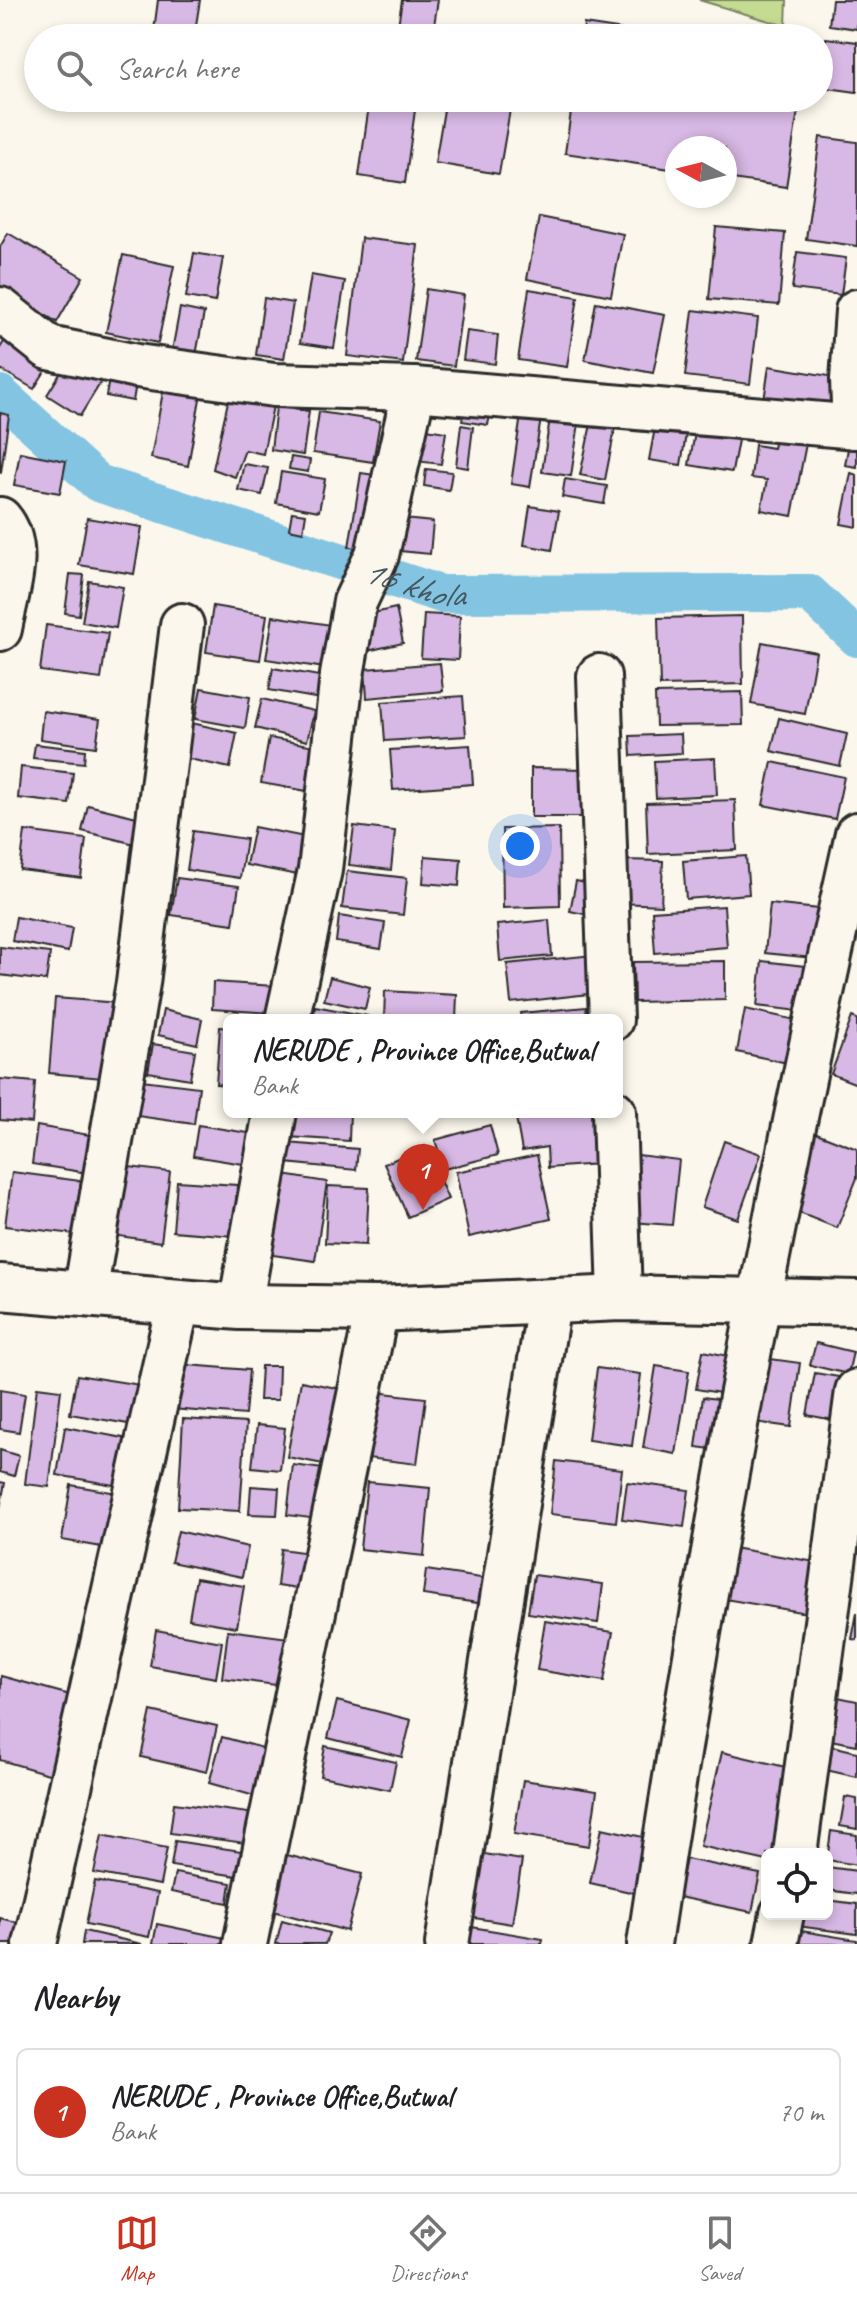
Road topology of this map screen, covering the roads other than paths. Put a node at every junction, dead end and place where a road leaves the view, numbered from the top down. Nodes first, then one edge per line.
1 (0, 309) edge
2 (857, 311) edge
3 (414, 389) junction
4 (856, 427) edge
5 (0, 519) edge
6 (182, 625) dead end
7 (0, 629) edge
8 (599, 676) dead end
9 (857, 834) edge
10 (288, 1014) edge
11 (611, 1014) edge
12 (274, 1118) edge
13 (614, 1118) edge
14 (0, 1287) edge
15 (85, 1294) junction
16 (620, 1298) junction
17 (761, 1302) junction
18 (549, 1303) junction
19 (857, 1303) edge
20 (178, 1304) junction
21 (240, 1307) junction
22 (377, 1309) junction
23 (857, 1391) edge
24 (796, 1848) edge
25 (781, 1920) edge
26 (35, 1944) edge
27 (245, 1944) edge
28 (447, 1944) edge
29 (649, 1944) edge
30 (776, 1944) edge

1 - 3 street
2 - 4 street
3 - 4 street
3 - 10 street
5 - 7 street
6 - 15 street
8 - 11 street
9 - 17 street
12 - 21 street
13 - 16 street
14 - 15 street
15 - 20 street
16 - 17 street
16 - 18 street
17 - 19 street
17 - 29 street
18 - 22 street
18 - 28 street
20 - 21 street
20 - 26 street
21 - 22 street
22 - 27 street
23 - 24 street
25 - 30 street

